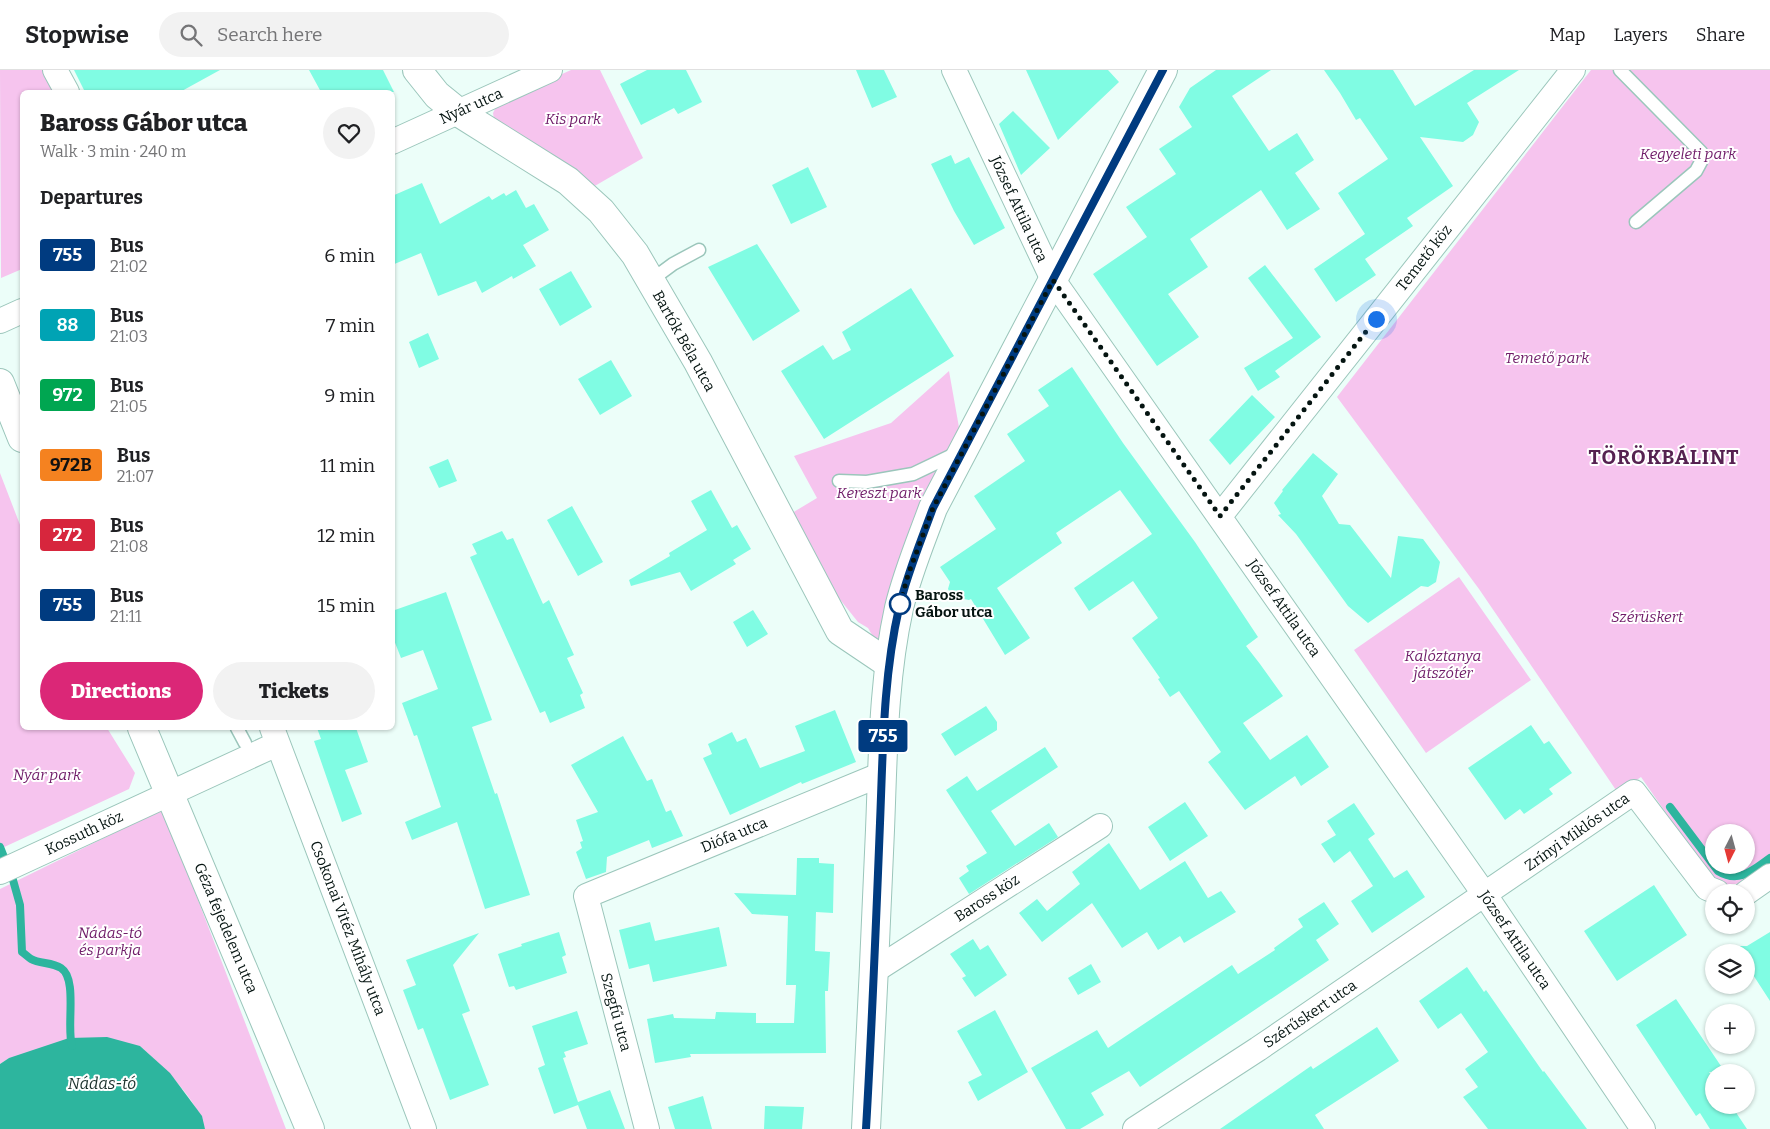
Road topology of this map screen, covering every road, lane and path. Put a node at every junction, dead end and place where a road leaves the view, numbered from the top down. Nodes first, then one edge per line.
1 (56, 70) edge
2 (416, 70) edge
3 (550, 70) edge
4 (954, 70) edge
5 (1163, 70) edge
6 (1573, 70) edge
7 (1620, 70) edge
8 (66, 90) edge
9 (458, 112) junction
10 (395, 141) edge
11 (1636, 222) dead end
12 (700, 250) dead end
13 (1053, 280) junction
14 (650, 281) junction
15 (20, 312) edge
16 (0, 321) edge
17 (0, 383) edge
18 (20, 433) edge
19 (963, 450) junction
20 (839, 481) dead end
21 (1220, 516) junction
22 (890, 664) junction
23 (143, 730) edge
24 (238, 730) edge
25 (275, 736) edge
26 (244, 743) dead end
27 (882, 774) junction
28 (169, 794) junction
29 (1100, 826) dead end
30 (0, 872) edge
31 (1770, 876) edge
32 (1705, 885) edge
33 (1755, 887) edge
34 (586, 896) joint
35 (1484, 896) junction
36 (874, 971) junction
37 (310, 1129) edge
38 (424, 1129) edge
39 (647, 1129) edge
40 (866, 1129) edge
41 (1135, 1129) edge
42 (1643, 1129) edge

1 - 8 street
2 - 9 main road, Bartók Béla utca
3 - 9 street, Nyár utca
4 - 13 street, József Attila utca
5 - 13 main road
6 - 21 street, Temető köz
7 - 11 lane
9 - 10 street, Nyár utca
9 - 14 main road, Bartók Béla utca
12 - 14 lane
13 - 19 main road
13 - 21 street, József Attila utca
14 - 22 main road, Bartók Béla utca
15 - 16 street
17 - 18 main road
19 - 20 lane
19 - 22 main road
21 - 35 street, József Attila utca
22 - 27 main road
23 - 28 main road, Géza fejedelem utca
24 - 26 lane
25 - 28 street, Kossuth köz
25 - 38 street, Csokonai Vitéz Mihály utca
27 - 34 street, Diófa utca
27 - 36 main road
28 - 30 street, Kossuth köz
28 - 37 main road, Géza fejedelem utca
29 - 36 street, Baross köz
31 - 33 street
32 - 35 street, Zrínyi Miklós utca
34 - 39 street, Szegfű utca
35 - 41 street, Szérűskert utca
35 - 42 street, József Attila utca
36 - 40 main road

